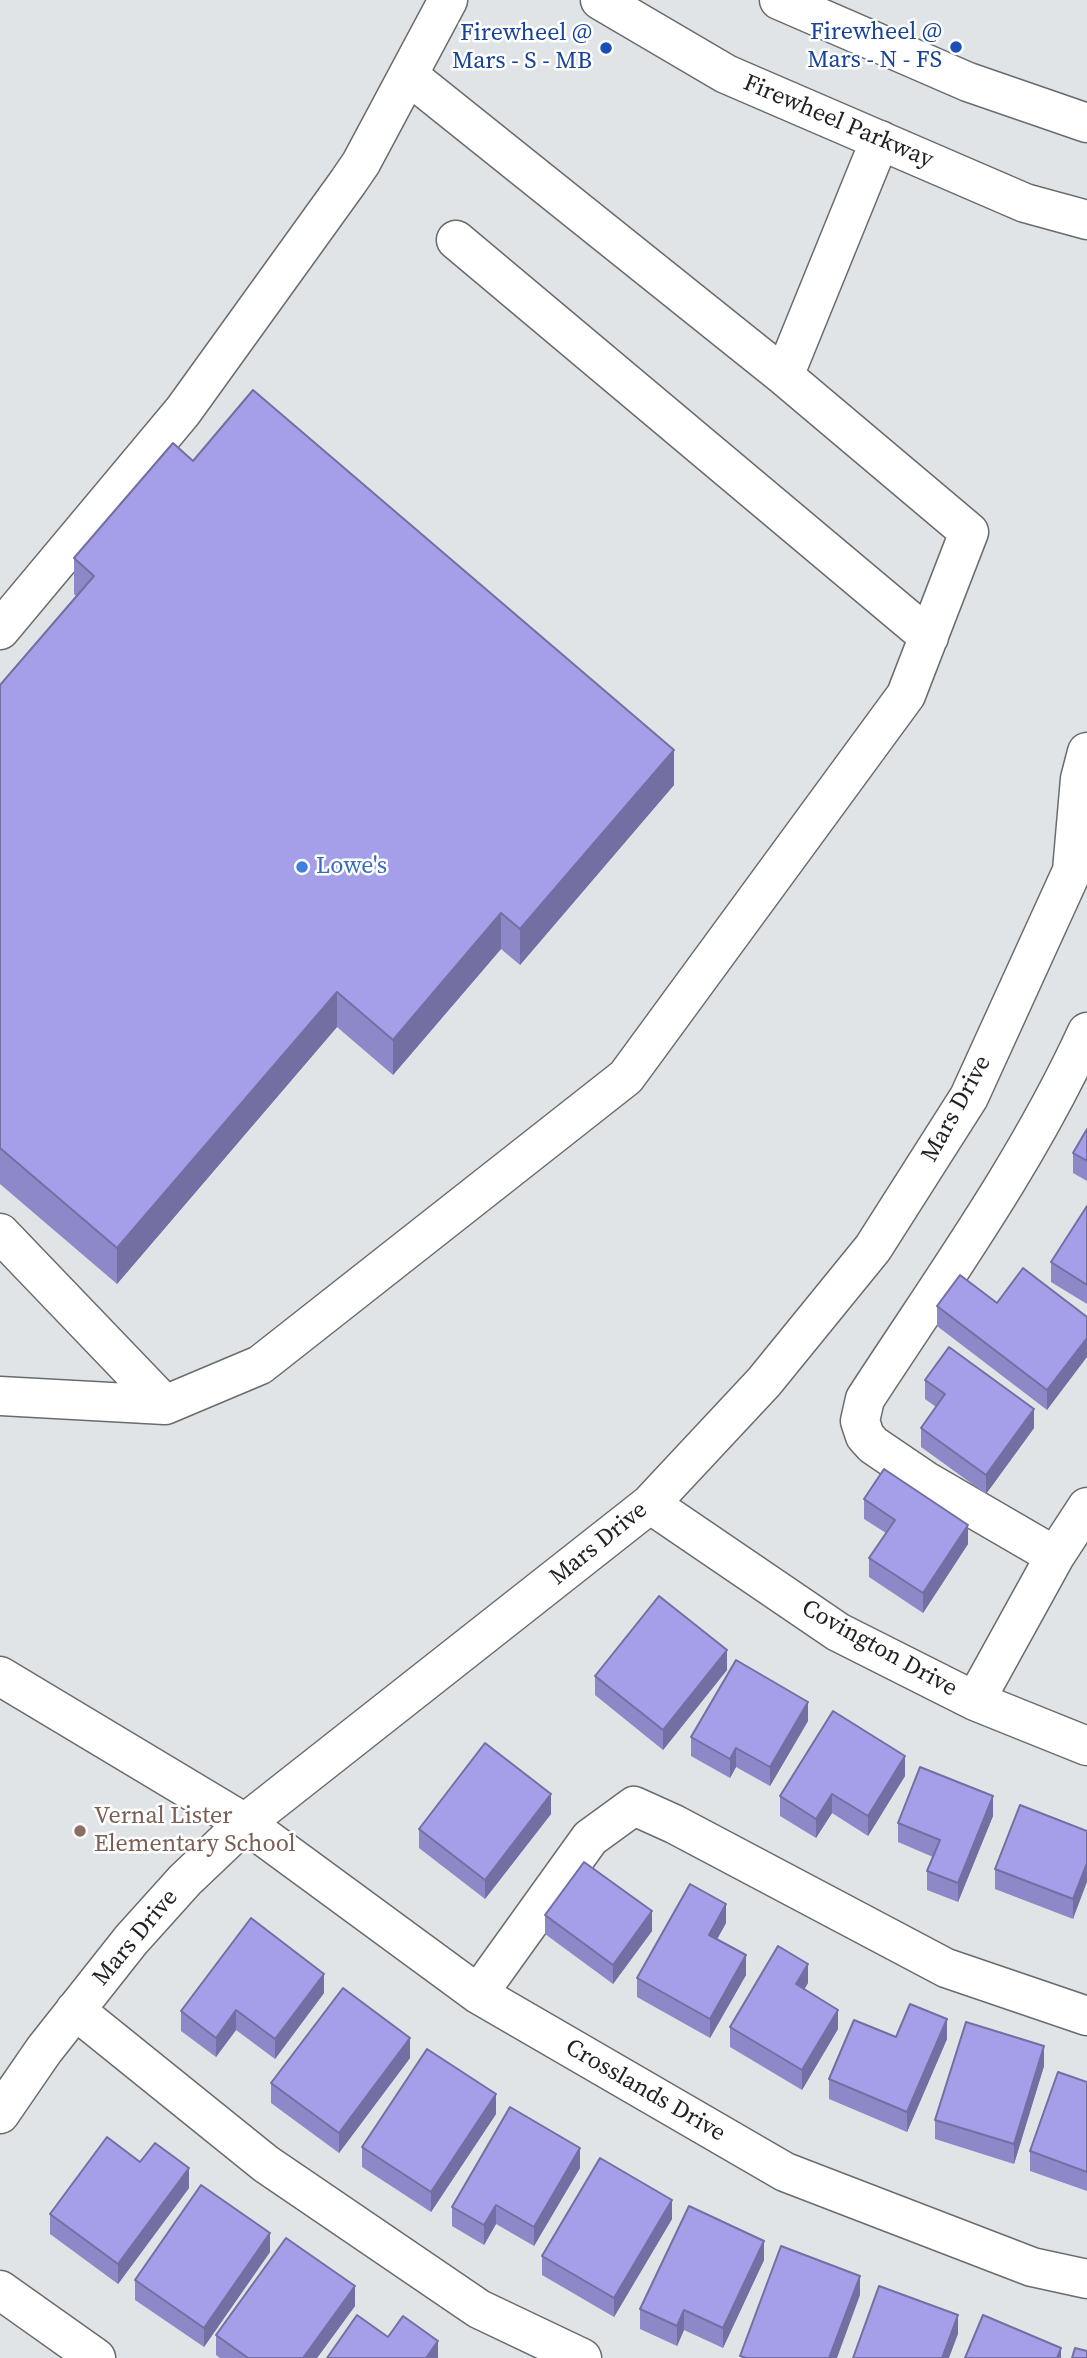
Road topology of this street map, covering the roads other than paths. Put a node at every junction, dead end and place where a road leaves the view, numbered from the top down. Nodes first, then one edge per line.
1 (424, 0) edge
2 (448, 0) edge
3 (600, 0) edge
4 (779, 0) edge
5 (408, 75) junction
6 (1087, 123) edge
7 (880, 140) junction
8 (1087, 220) edge
9 (456, 240) dead end
10 (783, 376) junction
11 (0, 630) edge
12 (929, 637) junction
13 (1087, 752) edge
14 (1080, 859) edge
15 (1087, 1032) edge
16 (0, 1233) edge
17 (0, 1396) edge
18 (165, 1405) junction
19 (650, 1504) junction
20 (1087, 1507) edge
21 (1055, 1556) junction
22 (0, 1676) edge
23 (975, 1701) junction
24 (1087, 1746) edge
25 (245, 1823) junction
26 (478, 1994) junction
27 (75, 2010) junction
28 (1087, 2017) edge
29 (13, 2068) edge
30 (0, 2114) edge
31 (1087, 2278) edge
32 (0, 2290) edge
33 (96, 2358) edge
34 (582, 2358) edge

1 - 5 street
2 - 5 street
3 - 7 street, Firewheel Parkway
4 - 6 street
5 - 10 street
5 - 11 street
7 - 8 street, Firewheel Parkway
7 - 10 street
9 - 12 street
10 - 12 street
12 - 18 street
13 - 14 street, Mars Drive
14 - 19 street, Mars Drive
15 - 21 street
16 - 18 street
17 - 18 street
19 - 23 street, Covington Drive
19 - 25 street, Mars Drive
20 - 21 street
21 - 23 street
22 - 25 street, Crosslands Drive
23 - 24 street, Covington Drive
25 - 26 street, Crosslands Drive
25 - 27 street, Mars Drive
26 - 28 street
26 - 31 street, Crosslands Drive
27 - 29 street, Mars Drive
27 - 34 street
29 - 30 street, Mars Drive
32 - 33 street

